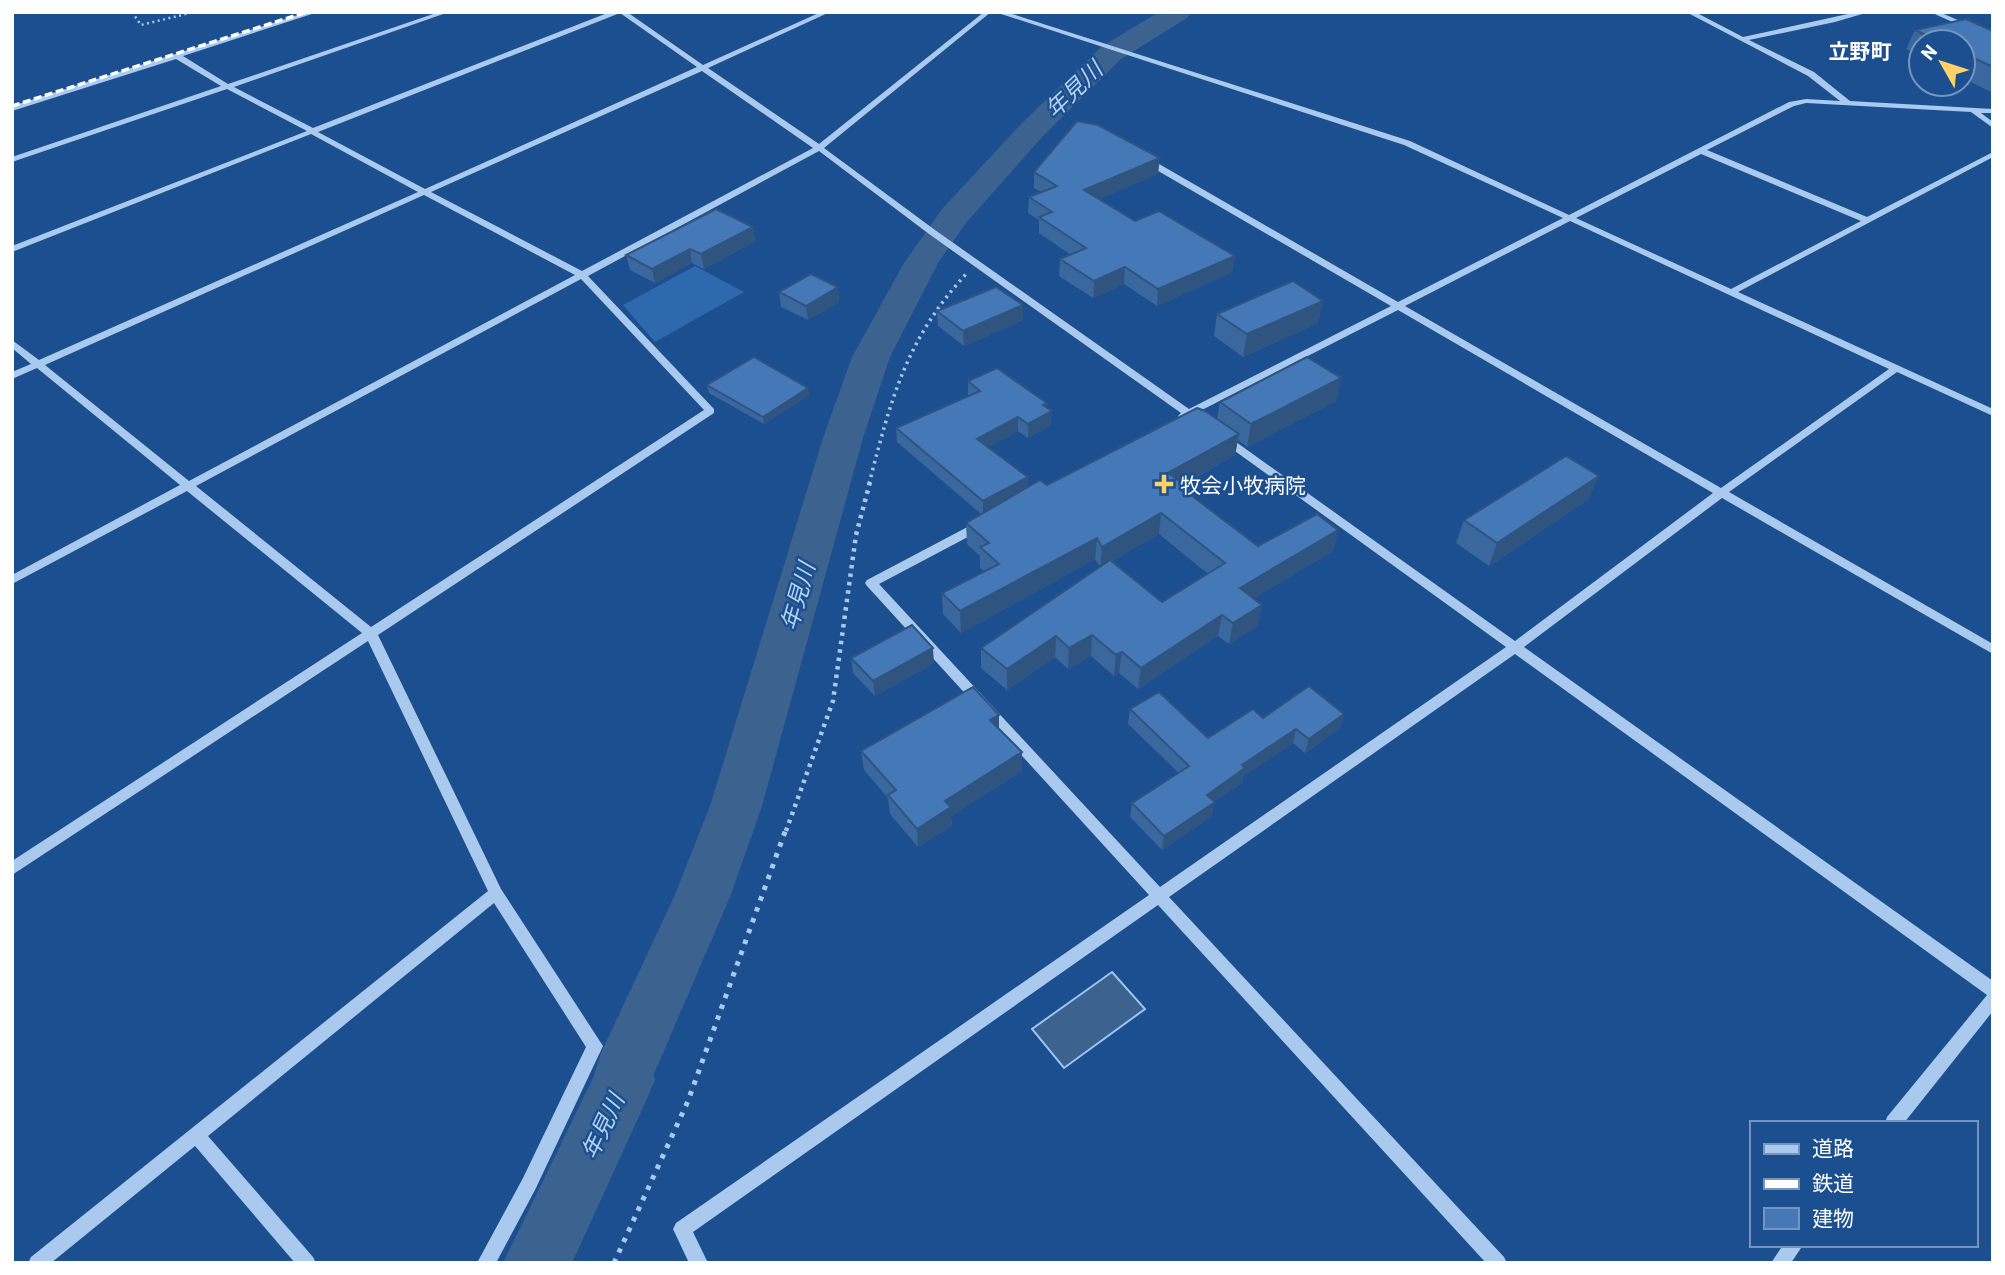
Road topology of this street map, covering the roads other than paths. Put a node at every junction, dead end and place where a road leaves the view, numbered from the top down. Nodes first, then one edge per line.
1 (315, 12) edge
2 (446, 12) edge
3 (619, 12) edge
4 (827, 12) edge
5 (988, 12) edge
6 (998, 12) edge
7 (1689, 12) edge
8 (1866, 12) edge
9 (1933, 12) edge
10 (1993, 38) edge
11 (1743, 39) junction
12 (177, 56) junction
13 (704, 68) junction
14 (228, 87) junction
15 (1848, 103) junction
16 (12, 109) edge
17 (1974, 111) junction
18 (1993, 111) edge
19 (1993, 126) edge
20 (312, 131) junction
21 (819, 148) junction
22 (1702, 150) junction
23 (1130, 151) edge
24 (1993, 154) edge
25 (12, 160) edge
26 (424, 192) junction
27 (1572, 218) junction
28 (1869, 221) junction
29 (12, 249) edge
30 (582, 275) junction
31 (1732, 292) junction
32 (1399, 307) junction
33 (12, 343) edge
34 (38, 365) junction
35 (1895, 369) junction
36 (12, 376) edge
37 (1190, 413) junction
38 (1993, 413) edge
39 (1201, 421) edge
40 (1165, 426) edge
41 (1212, 429) edge
42 (188, 487) junction
43 (1721, 493) junction
44 (994, 518) edge
45 (12, 580) edge
46 (372, 634) junction
47 (1514, 648) junction
48 (1993, 650) edge
49 (12, 869) edge
50 (496, 893) junction
51 (1158, 898) junction
52 (1993, 990) edge
53 (1993, 999) edge
54 (1895, 1121) edge
55 (197, 1136) junction
56 (1792, 1247) edge
57 (37, 1263) edge
58 (307, 1263) edge
59 (486, 1263) edge
60 (699, 1263) edge
61 (1498, 1263) edge
62 (1780, 1263) edge

1 - 12 street
2 - 14 street
3 - 13 street
3 - 20 street
4 - 13 street
5 - 21 street
6 - 27 street
7 - 11 street
8 - 11 street
9 - 10 street
11 - 15 street
12 - 14 street
12 - 16 street
13 - 21 street
13 - 26 street
14 - 20 street
14 - 25 street
15 - 17 street
15 - 22 street
17 - 18 street
17 - 19 street
20 - 26 street
20 - 29 street
21 - 30 street
21 - 37 street
22 - 27 street
22 - 28 street
23 - 32 street
24 - 28 street
26 - 30 street
26 - 34 street
27 - 31 street
27 - 32 street
28 - 31 street
30 - 42 street
30 - 46 street
31 - 35 street
32 - 37 street
32 - 43 street
33 - 34 street
34 - 36 street
34 - 42 street
35 - 38 street
35 - 43 street
37 - 39 street
37 - 40 street
41 - 47 street
42 - 45 street
42 - 46 street
43 - 47 street
43 - 48 street
44 - 51 street
46 - 49 street
46 - 50 street
47 - 51 street
47 - 52 street
50 - 55 street
50 - 59 street
51 - 60 street
51 - 61 street
53 - 54 street
55 - 57 street
55 - 58 street
56 - 62 street

